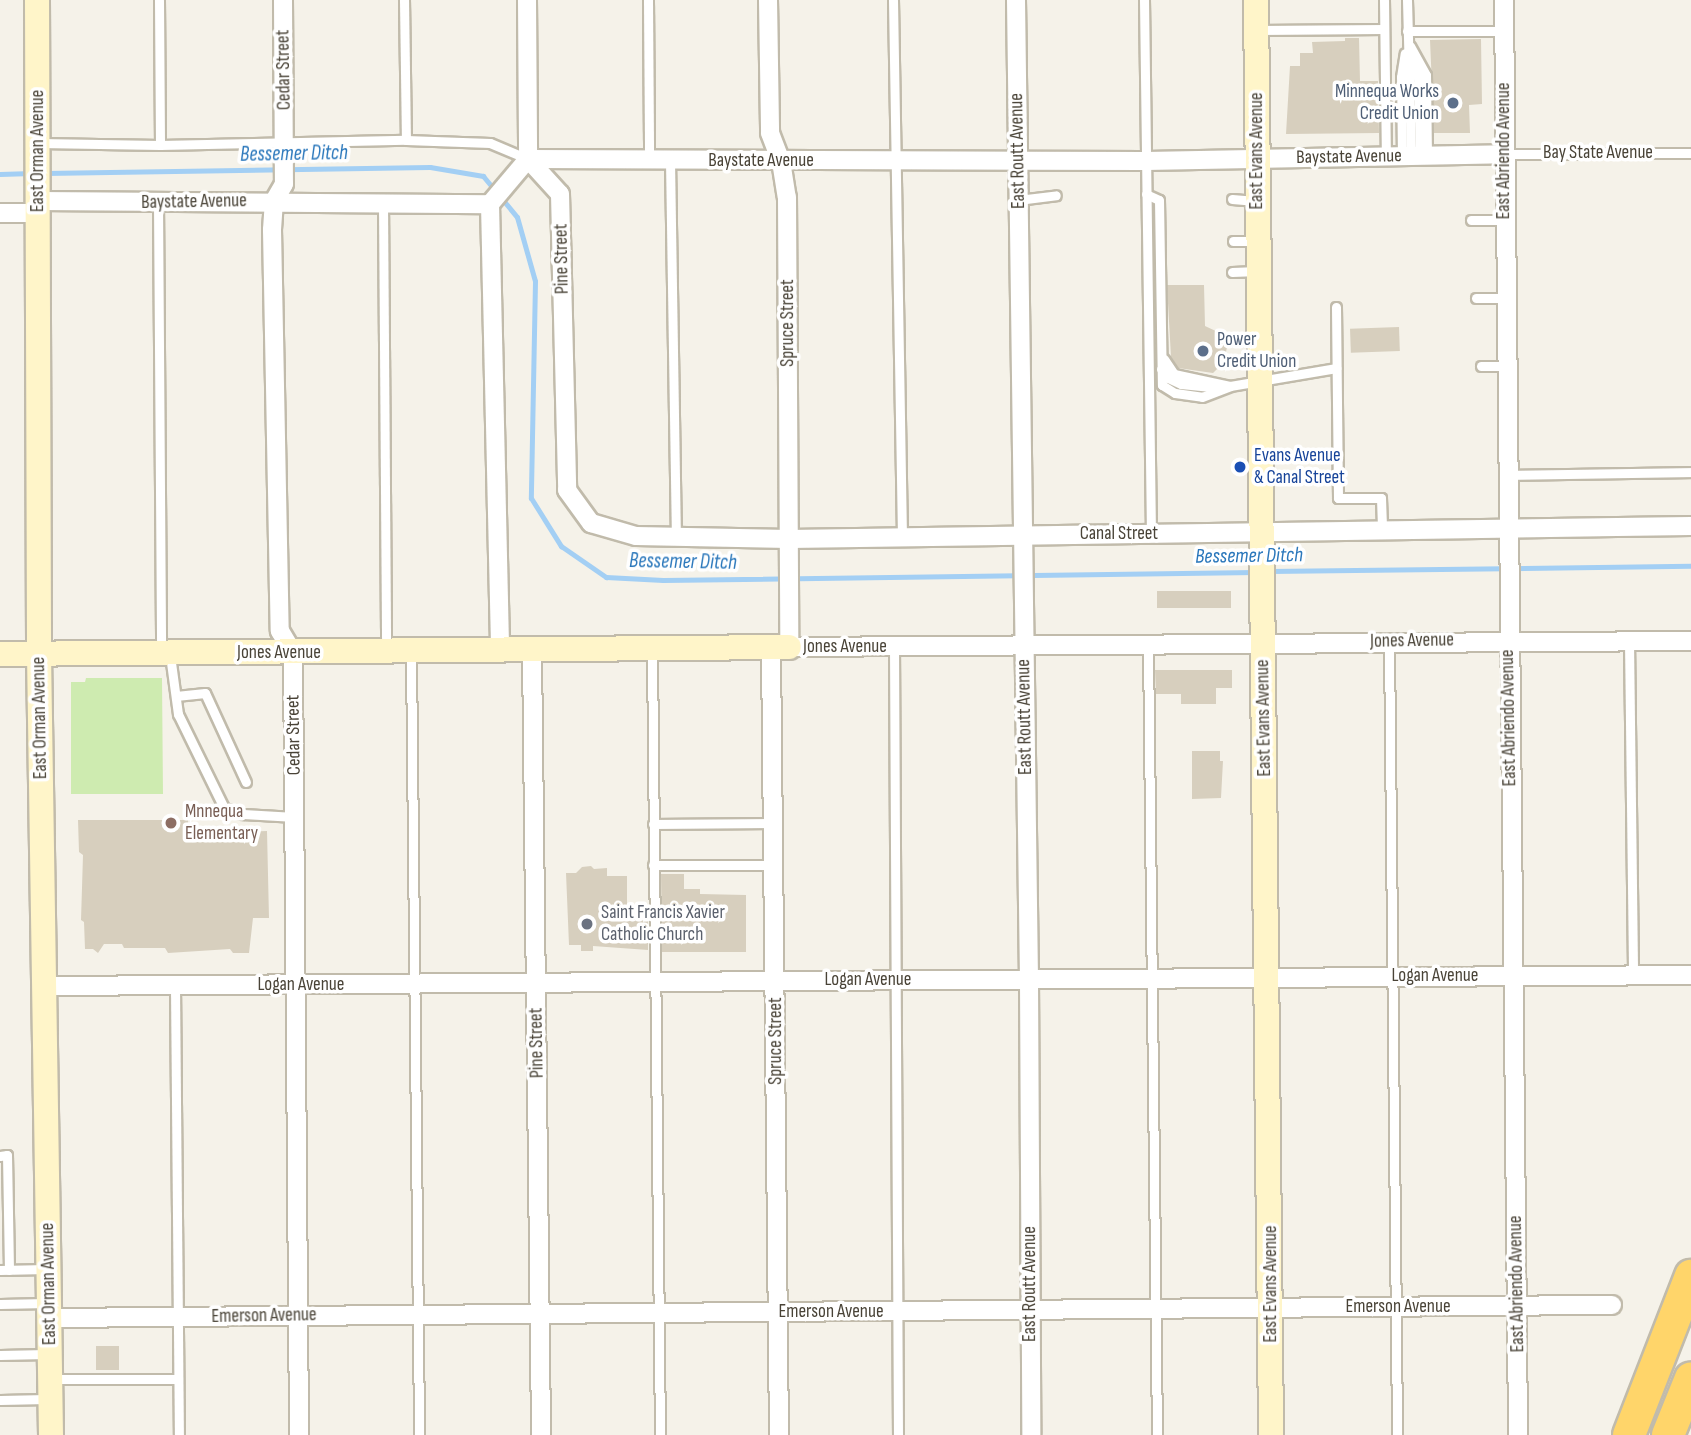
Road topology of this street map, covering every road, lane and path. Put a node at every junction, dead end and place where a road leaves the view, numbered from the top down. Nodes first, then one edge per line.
1 (37, 0) edge
2 (159, 0) edge
3 (284, 0) edge
4 (404, 0) edge
5 (527, 0) edge
6 (648, 0) edge
7 (768, 0) edge
8 (893, 0) edge
9 (1016, 0) edge
10 (1144, 0) edge
11 (1256, 0) edge
12 (1384, 0) edge
13 (1407, 0) edge
14 (1504, 0) edge
15 (1384, 29) junction
16 (1256, 30) junction
17 (1504, 30) junction
18 (1407, 36) junction
19 (406, 140) junction
20 (37, 144) junction
21 (160, 145) junction
22 (285, 146) junction
23 (1691, 153) edge
24 (1504, 154) junction
25 (1409, 156) junction
26 (1257, 158) junction
27 (528, 159) junction
28 (649, 160) junction
29 (670, 160) junction
30 (1018, 160) junction
31 (781, 161) junction
32 (897, 161) junction
33 (1146, 161) junction
34 (1146, 194) junction
35 (1056, 195) dead end
36 (38, 198) junction
37 (1232, 199) dead end
38 (1018, 200) junction
39 (274, 201) junction
40 (1258, 201) junction
41 (383, 202) junction
42 (158, 203) junction
43 (490, 204) junction
44 (0, 213) edge
45 (1471, 220) dead end
46 (1505, 220) junction
47 (1233, 241) dead end
48 (1258, 241) junction
49 (1232, 272) dead end
50 (1261, 280) junction
51 (1476, 298) dead end
52 (1505, 299) junction
53 (1336, 307) dead end
54 (1161, 351) junction
55 (1481, 366) dead end
56 (1506, 366) junction
57 (1336, 368) junction
58 (1259, 379) junction
59 (1230, 386) junction
60 (1691, 472) edge
61 (1506, 475) junction
62 (591, 523) joint
63 (1691, 526) edge
64 (1506, 529) junction
65 (1382, 531) junction
66 (1261, 533) junction
67 (1151, 534) junction
68 (1023, 535) junction
69 (676, 536) junction
70 (902, 537) junction
71 (789, 538) junction
72 (1509, 640) junction
73 (1629, 640) junction
74 (1389, 641) junction
75 (1691, 641) edge
76 (1262, 642) junction
77 (1149, 644) junction
78 (1024, 646) junction
79 (894, 647) junction
80 (780, 648) junction
81 (652, 650) junction
82 (532, 651) junction
83 (398, 652) junction
84 (500, 652) junction
85 (165, 653) junction
86 (293, 653) junction
87 (0, 654) edge
88 (39, 654) junction
89 (176, 696) junction
90 (246, 782) dead end
91 (295, 817) junction
92 (774, 823) junction
93 (653, 824) junction
94 (653, 865) junction
95 (774, 865) junction
96 (1691, 975) edge
97 (1268, 976) junction
98 (1391, 976) junction
99 (1512, 976) junction
100 (1633, 976) junction
101 (1152, 978) junction
102 (776, 980) junction
103 (894, 981) junction
104 (1029, 981) junction
105 (536, 982) junction
106 (653, 983) junction
107 (415, 984) junction
108 (45, 986) junction
109 (175, 986) junction
110 (297, 986) junction
111 (0, 1156) edge
112 (48, 1269) junction
113 (5, 1270) edge
114 (1691, 1276) edge
115 (0, 1304) edge
116 (1612, 1305) dead end
117 (1518, 1306) junction
118 (1394, 1307) junction
119 (1272, 1308) junction
120 (1156, 1309) junction
121 (49, 1310) junction
122 (1030, 1310) junction
123 (896, 1311) junction
124 (778, 1312) junction
125 (659, 1313) junction
126 (541, 1314) junction
127 (418, 1315) junction
128 (299, 1316) junction
129 (178, 1317) junction
130 (49, 1354) junction
131 (0, 1355) edge
132 (1691, 1378) edge
133 (178, 1379) junction
134 (50, 1389) junction
135 (0, 1401) edge
136 (51, 1435) edge
137 (179, 1435) edge
138 (299, 1435) edge
139 (419, 1435) edge
140 (541, 1435) edge
141 (660, 1435) edge
142 (779, 1435) edge
143 (898, 1435) edge
144 (1031, 1435) edge
145 (1157, 1435) edge
146 (1271, 1435) edge
147 (1397, 1435) edge
148 (1518, 1435) edge
149 (1629, 1435) edge
150 (1668, 1435) edge

1 - 20 street, East Orman Avenue
2 - 21 lane
3 - 22 street, Cedar Street
4 - 19 lane
5 - 27 street
6 - 28 lane
7 - 31 street, Spruce Street
8 - 32 lane
9 - 30 street, East Routt Avenue
10 - 33 lane
11 - 16 street, East Evans Avenue
12 - 15 lane
13 - 18 lane
14 - 17 street, East Abriendo Avenue
15 - 16 lane
15 - 25 lane
16 - 26 street, East Evans Avenue
17 - 18 lane
17 - 24 street, East Abriendo Avenue
18 - 25 lane
18 - 25 lane
19 - 22 lane
19 - 27 lane
20 - 21 lane
20 - 36 street, East Orman Avenue
21 - 22 lane
22 - 39 street, Cedar Street
23 - 24 lane, Bay State Avenue
24 - 25 street, Baystate Avenue
24 - 46 street, East Abriendo Avenue
25 - 26 street, Baystate Avenue
26 - 33 street, Baystate Avenue
26 - 40 street, East Evans Avenue
27 - 28 street, Baystate Avenue
27 - 43 street
27 - 62 street, Pine Street
28 - 29 street, Baystate Avenue
29 - 31 street, Baystate Avenue
29 - 69 lane
30 - 32 street, Baystate Avenue
30 - 33 street, Baystate Avenue
30 - 38 street, East Routt Avenue
31 - 32 street, Baystate Avenue
31 - 71 street, Spruce Street
32 - 70 lane
33 - 34 lane
34 - 54 lane
34 - 67 lane
35 - 38 lane
36 - 42 street, Baystate Avenue
36 - 44 street, Baystate Avenue
36 - 88 street, East Orman Avenue
37 - 40 lane
38 - 68 street, East Routt Avenue
39 - 41 street, Baystate Avenue
39 - 42 street, Baystate Avenue
39 - 86 street, Cedar Street
40 - 48 street, East Evans Avenue
41 - 43 street, Baystate Avenue
41 - 83 lane
42 - 85 lane
43 - 84 street
45 - 46 lane
46 - 52 street, East Abriendo Avenue
47 - 48 lane
48 - 50 street, East Evans Avenue
49 - 50 lane
50 - 58 street, East Evans Avenue
51 - 52 lane
52 - 56 street, East Abriendo Avenue
53 - 57 lane
54 - 59 lane
54 - 59 lane
55 - 56 lane
56 - 61 street, East Abriendo Avenue
57 - 58 lane
57 - 65 lane
58 - 59 lane
58 - 66 street, East Evans Avenue
60 - 61 lane
61 - 64 street, East Abriendo Avenue
62 - 69 street, Canal Street
63 - 64 street, Canal Street
64 - 65 street, Canal Street
64 - 72 street, East Abriendo Avenue
65 - 66 street, Canal Street
66 - 67 street, Canal Street
66 - 76 street, East Evans Avenue
67 - 68 street, Canal Street
68 - 70 street, Canal Street
68 - 78 street, East Routt Avenue
69 - 71 street, Canal Street
70 - 71 street, Canal Street
71 - 80 street, Spruce Street
72 - 73 street, Jones Avenue
72 - 74 street, Jones Avenue
72 - 99 street, East Abriendo Avenue
73 - 75 street, Jones Avenue
73 - 100 lane
74 - 76 street, Jones Avenue
74 - 98 lane
76 - 77 street, Jones Avenue
76 - 97 street, East Evans Avenue
77 - 78 street, Jones Avenue
77 - 101 lane
78 - 79 street, Jones Avenue
78 - 104 street, East Routt Avenue
79 - 80 street, Jones Avenue
79 - 103 lane
80 - 81 street, Jones Avenue
80 - 92 street, Spruce Street
81 - 82 street, Jones Avenue
81 - 93 lane
82 - 84 street, Jones Avenue
82 - 105 street, Pine Street
83 - 84 street, Jones Avenue
83 - 86 street, Jones Avenue
83 - 107 lane
85 - 86 street, Jones Avenue
85 - 88 street, Jones Avenue
85 - 89 lane
86 - 91 street, Cedar Street
87 - 88 street, Jones Avenue
88 - 108 street, East Orman Avenue
89 - 90 lane
89 - 91 lane
91 - 110 street, Cedar Street
92 - 93 lane
92 - 95 street, Spruce Street
93 - 94 lane
94 - 95 lane
94 - 106 lane
95 - 102 street, Spruce Street
96 - 100 street, Logan Avenue
97 - 98 street, Logan Avenue
97 - 101 street, Logan Avenue
97 - 119 street, East Evans Avenue
98 - 99 street, Logan Avenue
98 - 118 lane
99 - 100 street, Logan Avenue
99 - 117 street, East Abriendo Avenue
101 - 104 street, Logan Avenue
101 - 120 lane
102 - 103 street, Logan Avenue
102 - 106 street, Logan Avenue
102 - 124 street, Spruce Street
103 - 104 street, Logan Avenue
103 - 123 lane
104 - 122 street, East Routt Avenue
105 - 106 street, Logan Avenue
105 - 107 street, Logan Avenue
105 - 126 street, Pine Street
106 - 125 lane
107 - 110 street, Logan Avenue
107 - 127 lane
108 - 109 street, Logan Avenue
108 - 112 street, East Orman Avenue
109 - 110 street, Logan Avenue
109 - 129 lane
110 - 128 street, Cedar Street
111 - 113 lane
112 - 113 lane
112 - 121 street, East Orman Avenue
114 - 149 highway
115 - 121 lane
116 - 117 street, Emerson Avenue
117 - 118 street, Emerson Avenue
117 - 148 street, East Abriendo Avenue
118 - 119 street, Emerson Avenue
118 - 147 lane
119 - 120 street, Emerson Avenue
119 - 146 street, East Evans Avenue
120 - 122 street, Emerson Avenue
120 - 145 lane
121 - 129 street, Emerson Avenue
121 - 130 street, East Orman Avenue
122 - 123 street, Emerson Avenue
122 - 144 street, East Routt Avenue
123 - 124 street, Emerson Avenue
123 - 143 lane
124 - 125 street, Emerson Avenue
124 - 142 street, Spruce Street
125 - 126 street, Emerson Avenue
125 - 141 lane
126 - 127 street, Emerson Avenue
126 - 140 street, Pine Street
127 - 128 street, Emerson Avenue
127 - 139 lane
128 - 129 street, Emerson Avenue
128 - 138 street, Cedar Street
129 - 133 lane
130 - 131 lane
130 - 134 street, East Orman Avenue
132 - 150 highway
133 - 134 lane
133 - 137 lane
134 - 135 lane
134 - 136 street, East Orman Avenue

